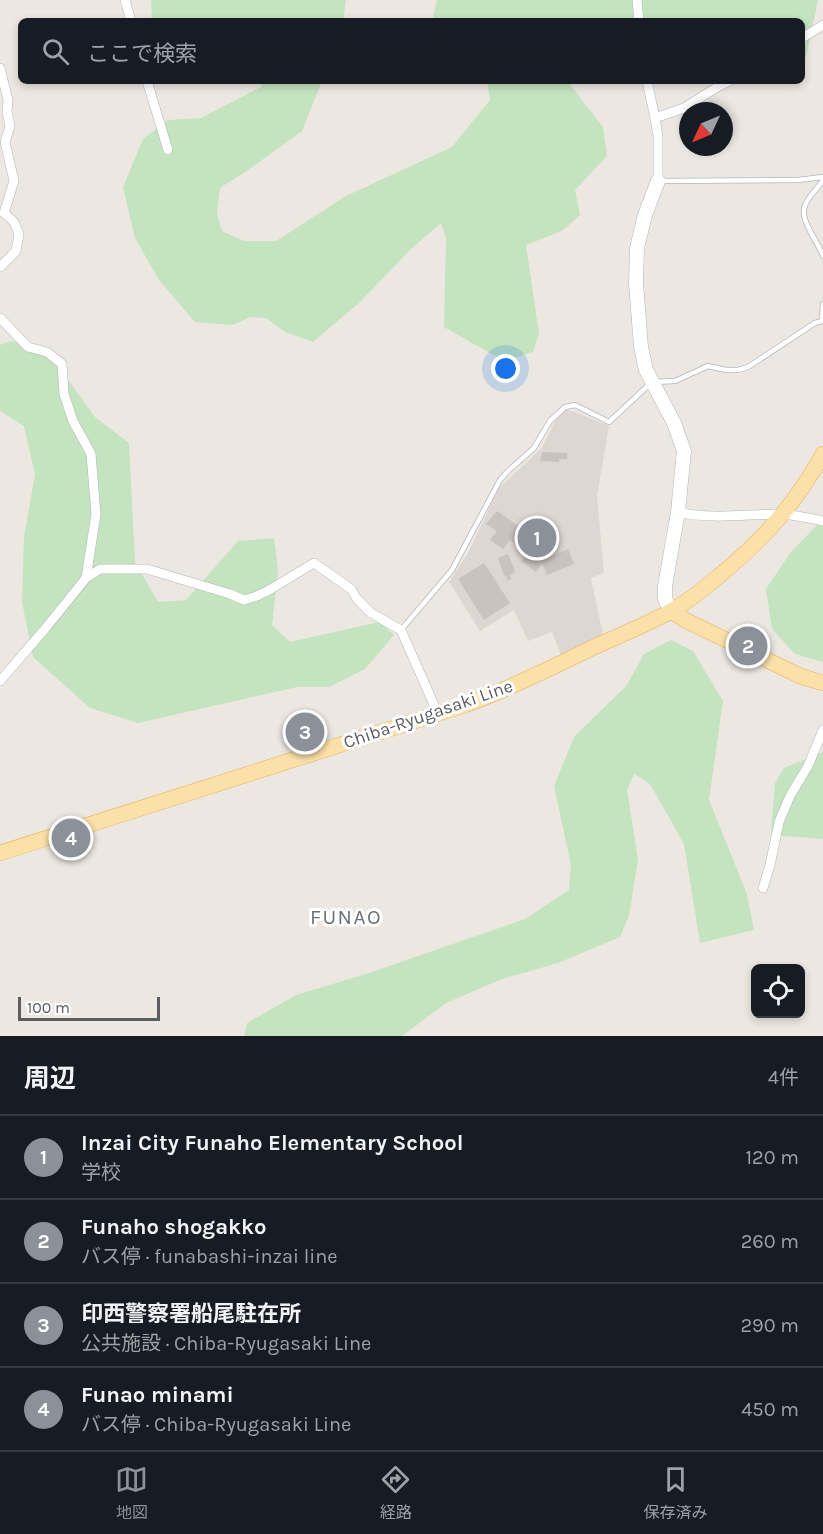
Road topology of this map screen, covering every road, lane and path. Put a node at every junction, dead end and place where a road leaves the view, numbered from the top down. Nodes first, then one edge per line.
1 (125, 0) edge
2 (637, 0) edge
3 (129, 18) edge
4 (639, 18) edge
5 (823, 25) edge
6 (805, 36) edge
7 (0, 68) edge
8 (148, 84) edge
9 (648, 84) edge
10 (723, 84) edge
11 (655, 118) junction
12 (168, 150) dead end
13 (823, 178) edge
14 (658, 181) junction
15 (823, 256) edge
16 (0, 267) edge
17 (823, 304) edge
18 (0, 318) edge
19 (652, 382) junction
20 (823, 454) edge
21 (678, 512) junction
22 (783, 514) junction
23 (823, 521) edge
24 (86, 578) junction
25 (671, 611) junction
26 (401, 630) junction
27 (0, 681) edge
28 (823, 682) edge
29 (438, 714) junction
30 (823, 730) edge
31 (3, 850) edge
32 (763, 888) dead end

1 - 3 street
2 - 4 street
5 - 6 street
7 - 16 street
8 - 12 street
9 - 11 street
10 - 11 street
11 - 14 street
13 - 14 lane
13 - 15 lane
14 - 19 street
17 - 19 lane
18 - 24 street
19 - 21 street
19 - 26 lane
20 - 22 main road, Chiba-Ryugasaki Line
21 - 22 street
21 - 25 street
22 - 23 street
22 - 25 main road, Chiba-Ryugasaki Line
24 - 26 street
24 - 27 street
25 - 28 main road
25 - 29 main road, Chiba-Ryugasaki Line
26 - 29 street
29 - 31 main road, Chiba-Ryugasaki Line
30 - 32 street

